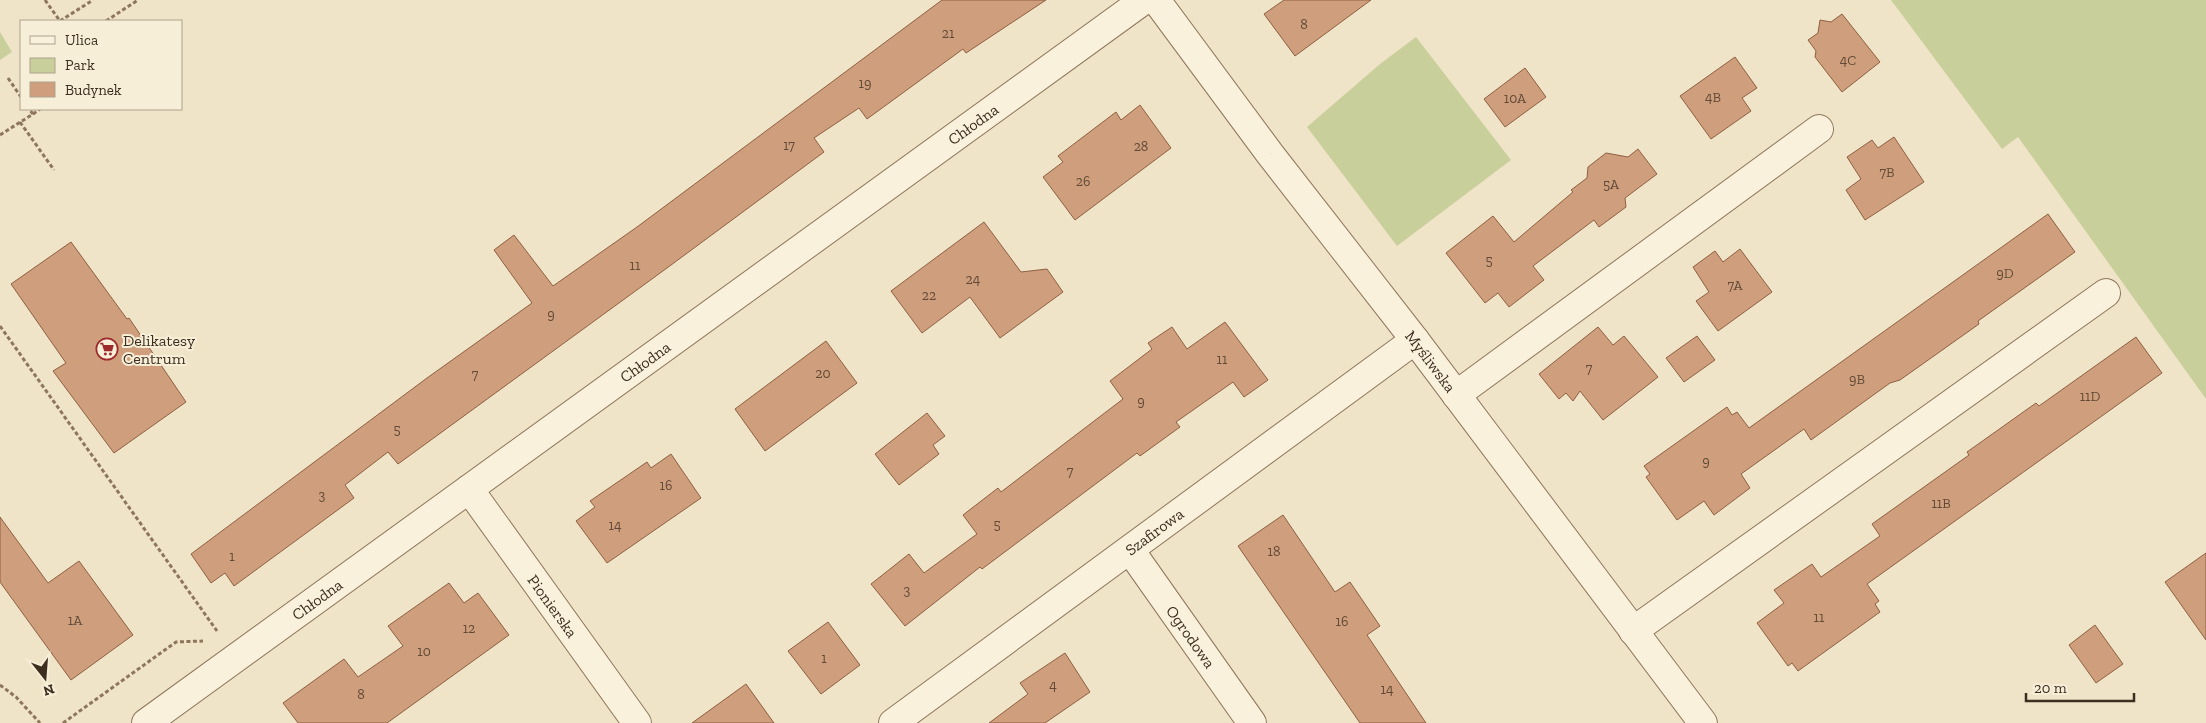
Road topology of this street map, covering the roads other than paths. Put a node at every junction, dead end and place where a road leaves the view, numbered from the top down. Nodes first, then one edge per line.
1 (1144, 0) edge
2 (1156, 0) edge
3 (1819, 129) dead end
4 (2106, 293) dead end
5 (1415, 340) junction
6 (1456, 395) junction
7 (469, 489) junction
8 (1130, 550) junction
9 (1633, 631) junction
10 (146, 723) edge
11 (637, 723) edge
12 (893, 723) edge
13 (1252, 723) edge
14 (1703, 723) edge

1 - 7 street, Chłodna
2 - 5 street, Myśliwska
3 - 6 street
4 - 9 street
5 - 6 street, Myśliwska
5 - 8 street, Szafirowa
6 - 9 street, Myśliwska
7 - 10 street, Chłodna
7 - 11 street, Pionierska
8 - 12 street, Szafirowa
8 - 13 street, Ogrodowa
9 - 14 street, Myśliwska

